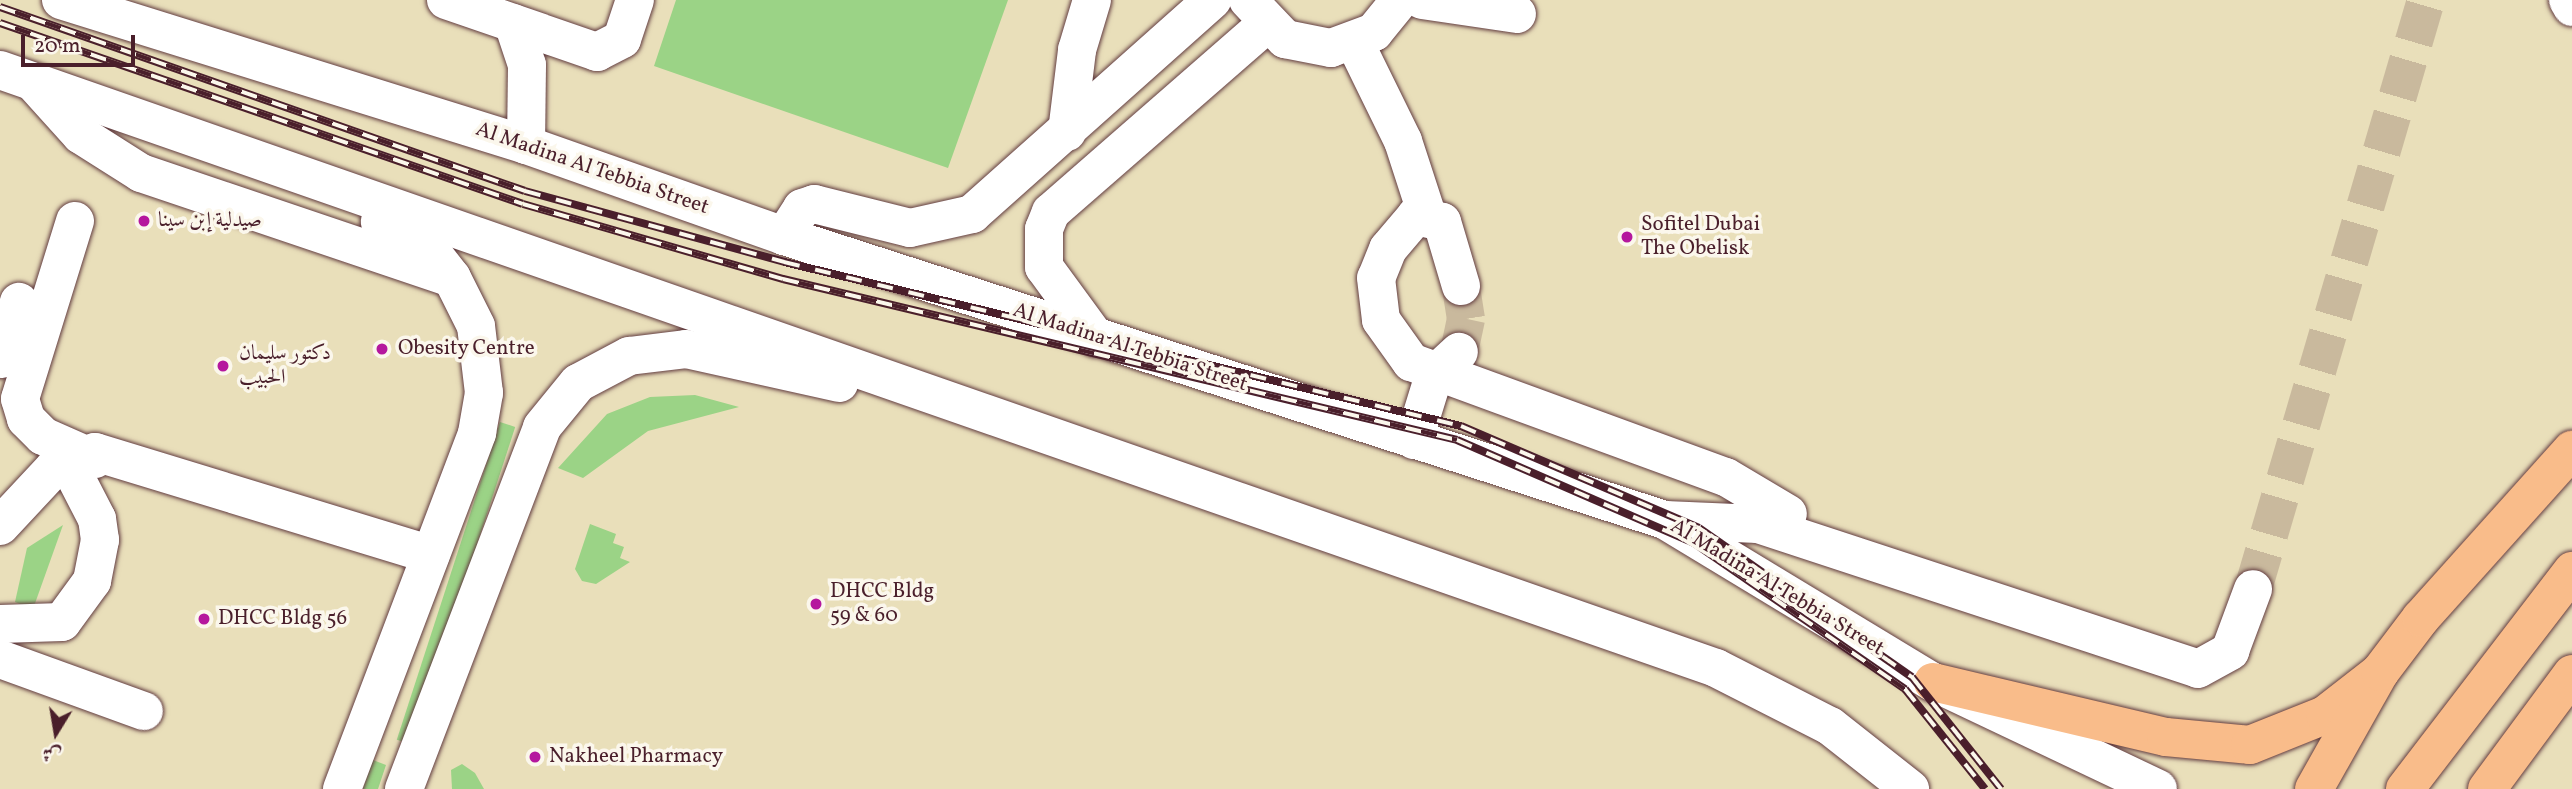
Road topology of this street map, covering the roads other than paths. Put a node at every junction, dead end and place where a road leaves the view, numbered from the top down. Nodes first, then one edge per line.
1 (61, 0) edge
2 (446, 0) edge
3 (635, 0) edge
4 (1092, 0) edge
5 (1212, 0) edge
6 (1400, 0) edge
7 (1422, 0) edge
8 (2568, 0) edge
9 (2572, 7) edge
10 (1256, 13) edge
11 (1517, 14) dead end
12 (513, 23) junction
13 (1355, 43) junction
14 (17, 76) edge
15 (1067, 132) junction
16 (527, 145) junction
17 (329, 184) junction
18 (1427, 215) junction
19 (75, 222) dead end
20 (784, 236) junction
21 (452, 278) junction
22 (1461, 286) tunnel mouth
23 (7, 300) edge
24 (1097, 338) junction
25 (0, 361) edge
26 (1447, 364) junction
27 (923, 390) junction
28 (1414, 440) junction
29 (2572, 450) edge
30 (73, 457) junction
31 (218, 504) dead end
32 (1788, 514) dead end
33 (1665, 520) junction
34 (0, 526) edge
35 (431, 555) junction
36 (2572, 571) edge
37 (2253, 589) tunnel mouth
38 (0, 624) edge
39 (0, 659) edge
40 (2380, 672) junction
41 (2572, 674) edge
42 (1933, 682) junction
43 (144, 711) dead end
44 (342, 789) edge
45 (404, 789) edge
46 (1910, 789) edge
47 (2158, 789) edge
48 (2314, 789) edge
49 (2405, 789) edge
50 (2487, 789) edge

1 - 16 street, Al Madina Al Tebbia Street
2 - 12 street
3 - 12 street
4 - 15 street
5 - 15 street
6 - 13 street
7 - 11 street
8 - 9 street
10 - 13 street
10 - 24 street
12 - 16 street
13 - 18 street
14 - 17 street
14 - 21 street
15 - 20 street
16 - 20 street, Al Madina Al Tebbia Street
17 - 21 street
17 - 27 street
18 - 22 street
18 - 26 street
19 - 30 street
20 - 24 street, Al Madina Al Tebbia Street
21 - 35 street
23 - 25 street
24 - 28 street, Al Madina Al Tebbia Street
26 - 28 street
26 - 32 street
27 - 45 street
27 - 46 street
28 - 33 street, Al Madina Al Tebbia Street
29 - 40 main road
30 - 31 street
30 - 34 street
30 - 35 street
30 - 38 street
33 - 37 street
33 - 42 street, Al Madina Al Tebbia Street
35 - 44 street
36 - 49 main road
39 - 43 street
40 - 42 main road
40 - 48 main road
41 - 50 main road
42 - 47 street, Al Madina Al Tebbia Street

